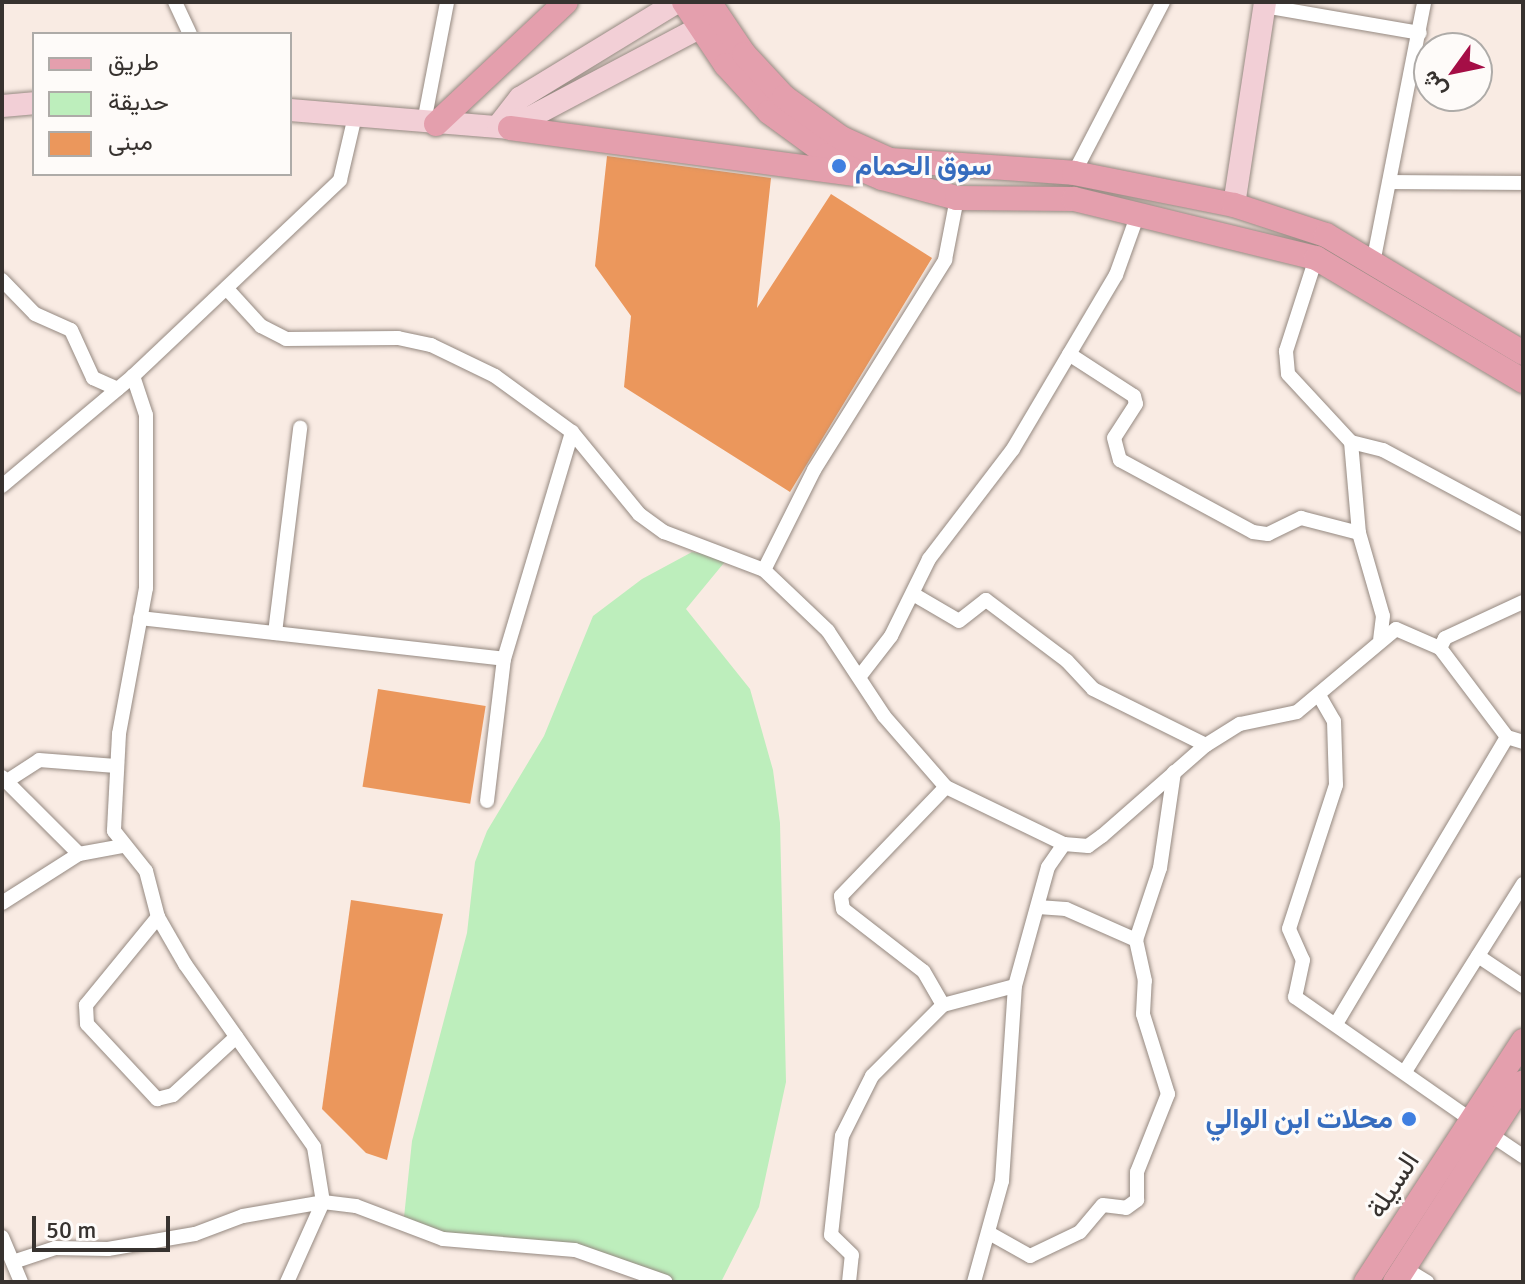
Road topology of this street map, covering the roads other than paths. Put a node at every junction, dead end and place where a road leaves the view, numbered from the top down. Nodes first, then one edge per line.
1 (175, 2) edge
2 (447, 2) edge
3 (566, 2) edge
4 (677, 2) edge
5 (684, 2) edge
6 (1163, 2) edge
7 (1424, 2) edge
8 (1264, 4) edge
9 (709, 16) edge
10 (189, 32) edge
11 (1415, 32) edge
12 (1420, 32) edge
13 (1413, 70) edge
14 (32, 103) edge
15 (2, 106) edge
16 (292, 110) edge
17 (355, 116) junction
18 (430, 123) junction
19 (504, 127) junction
20 (1074, 173) junction
21 (882, 178) junction
22 (1392, 182) junction
23 (1523, 183) edge
24 (957, 198) junction
25 (1234, 205) junction
26 (1139, 211) junction
27 (1316, 258) junction
28 (1373, 263) junction
29 (2, 280) edge
30 (228, 290) junction
31 (1523, 353) edge
32 (1069, 354) junction
33 (133, 376) junction
34 (1523, 381) edge
35 (118, 389) junction
36 (300, 428) dead end
37 (572, 432) junction
38 (1351, 442) junction
39 (2, 486) edge
40 (1523, 525) edge
41 (1359, 533) junction
42 (764, 570) junction
43 (913, 594) junction
44 (1523, 602) edge
45 (140, 618) junction
46 (275, 633) junction
47 (1380, 639) junction
48 (1440, 648) junction
49 (504, 659) junction
50 (860, 676) junction
51 (1320, 697) junction
52 (1507, 737) junction
53 (1523, 742) edge
54 (1206, 745) junction
55 (116, 766) junction
56 (1174, 772) junction
57 (4, 779) edge
58 (946, 787) junction
59 (487, 801) dead end
60 (1064, 844) junction
61 (123, 846) junction
62 (79, 854) junction
63 (1523, 884) edge
64 (2, 903) edge
65 (1038, 907) junction
66 (158, 917) junction
67 (1136, 940) junction
68 (1478, 956) junction
69 (1015, 986) junction
70 (1523, 986) edge
71 (943, 1005) junction
72 (1336, 1024) junction
73 (236, 1037) junction
74 (1523, 1041) edge
75 (1406, 1070) junction
76 (1523, 1083) edge
77 (1480, 1127) junction
78 (1523, 1156) edge
79 (323, 1202) junction
80 (989, 1233) junction
81 (2, 1237) edge
82 (16, 1261) junction
83 (1399, 1275) edge
84 (21, 1282) edge
85 (287, 1282) edge
86 (666, 1282) edge
87 (849, 1282) edge
88 (974, 1282) edge
89 (1366, 1282) edge
90 (1427, 1282) edge

1 - 10 street
2 - 18 street
3 - 18 main road
4 - 19 main road
5 - 9 main road
6 - 20 street
7 - 12 street
8 - 11 street
8 - 25 main road
9 - 19 main road
9 - 20 main road
9 - 21 main road
13 - 22 street
14 - 15 main road
16 - 17 main road
17 - 18 main road
17 - 30 street
18 - 19 main road
19 - 21 main road
20 - 25 main road
21 - 24 main road
22 - 23 street
22 - 28 street
24 - 26 main road
24 - 42 street
25 - 28 main road
26 - 27 main road
26 - 32 street
27 - 34 main road
27 - 38 street
28 - 31 main road
29 - 35 street
30 - 33 street
30 - 37 street
32 - 41 street
32 - 43 street
33 - 35 street
33 - 45 street
35 - 39 street
36 - 46 street
37 - 42 street
37 - 49 street
38 - 40 street
38 - 41 street
41 - 47 street
42 - 50 street
43 - 50 street
43 - 54 street
44 - 48 street
45 - 46 street
45 - 55 street
46 - 49 street
47 - 48 street
47 - 51 street
48 - 52 street
49 - 59 street
50 - 58 street
51 - 54 street
51 - 72 street
52 - 53 street
52 - 72 street
54 - 56 street
55 - 57 street
55 - 61 street
56 - 60 street
56 - 67 street
57 - 62 street
58 - 60 street
58 - 71 street
60 - 65 street
61 - 62 street
61 - 66 street
62 - 64 street
63 - 68 street
65 - 67 street
65 - 69 street
66 - 73 street
66 - 73 street
67 - 80 street
68 - 70 street
68 - 75 street
69 - 71 street
69 - 80 street
71 - 87 street
72 - 75 street
73 - 79 street
74 - 77 main road, السيلة
75 - 77 street
76 - 77 main road, السيلة
77 - 78 street
77 - 83 main road, السيلة
77 - 89 main road, السيلة
79 - 82 street
79 - 85 street
79 - 86 street
80 - 88 street
81 - 82 street
82 - 84 street
83 - 90 street

